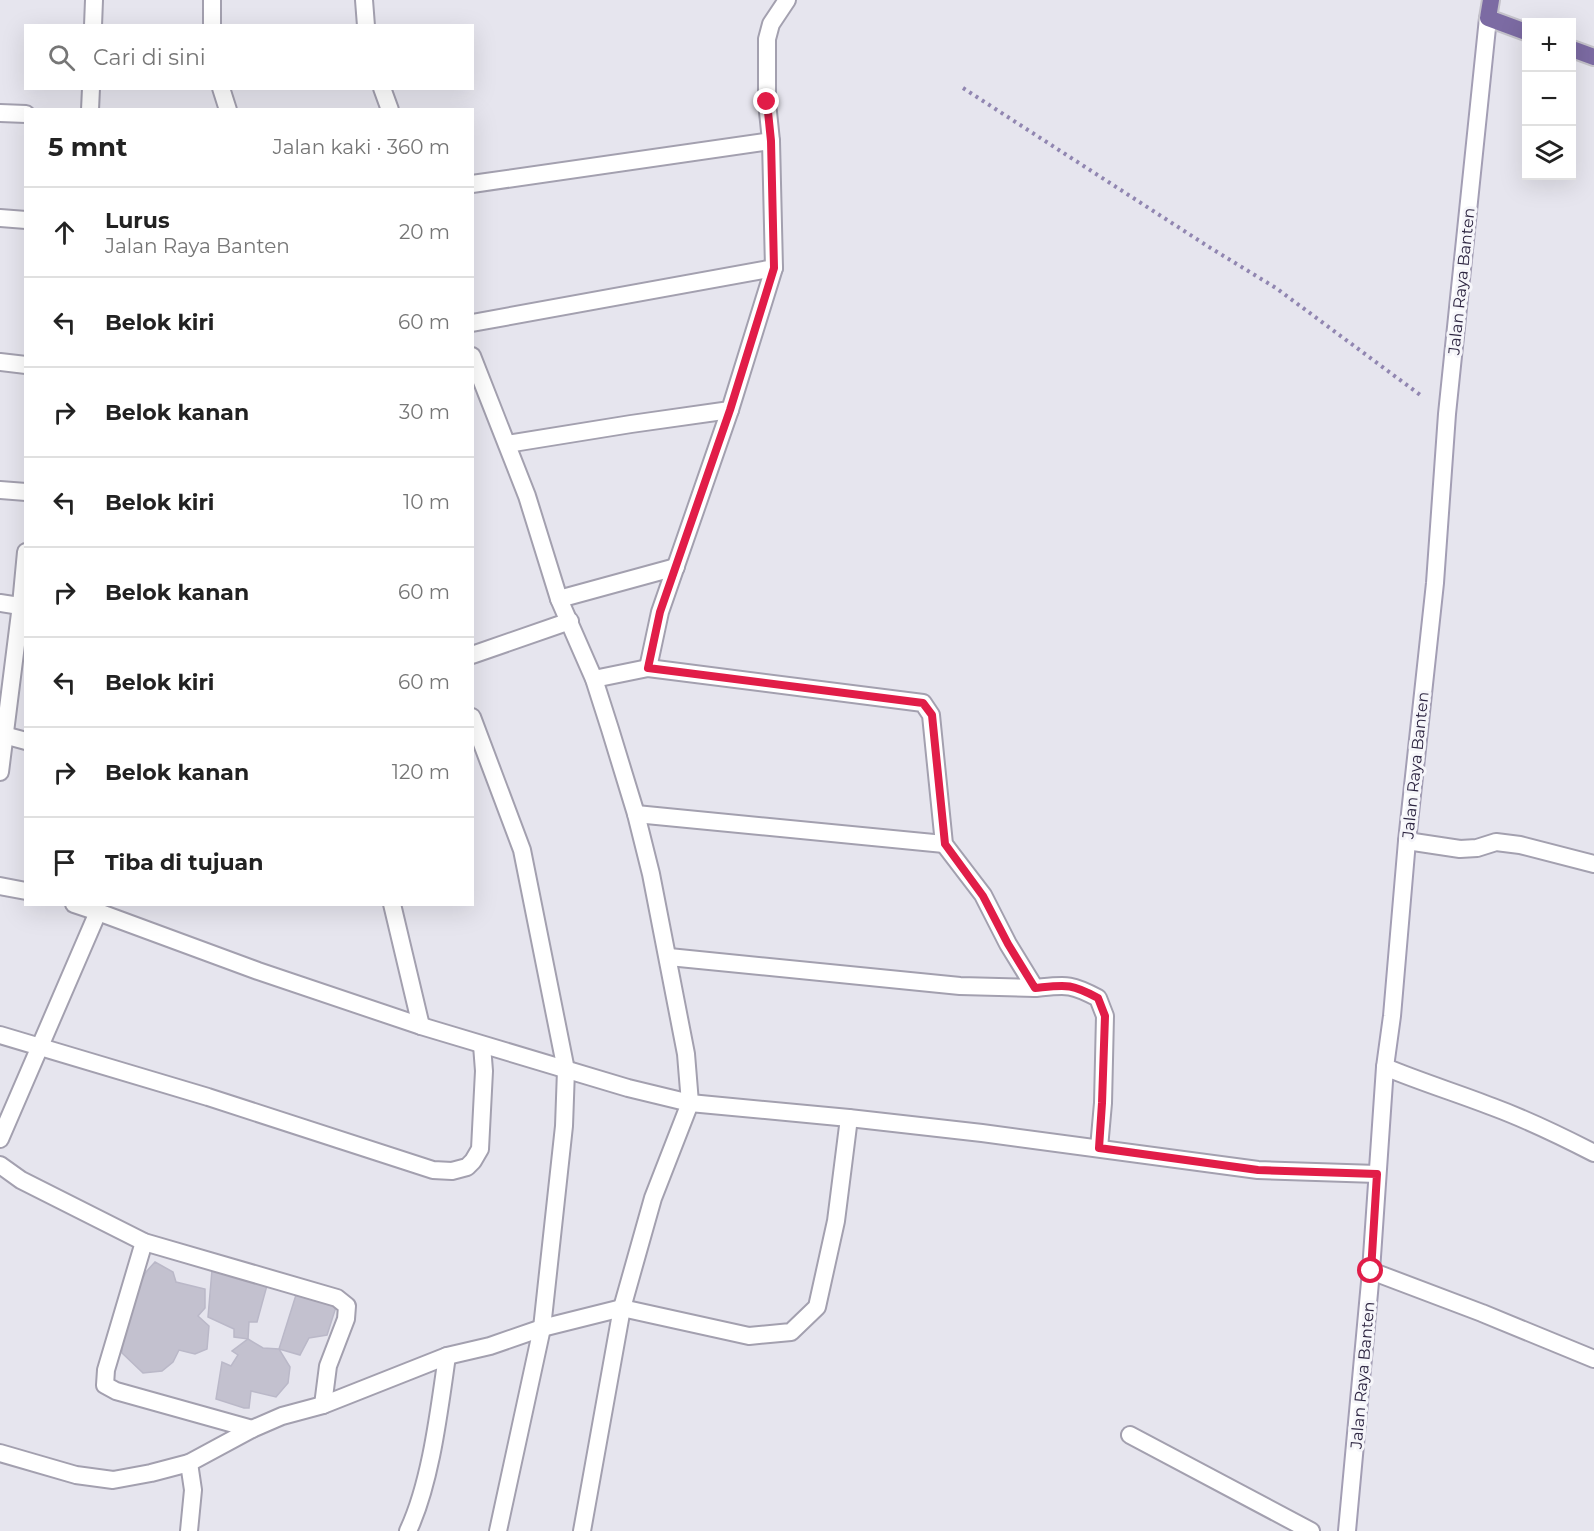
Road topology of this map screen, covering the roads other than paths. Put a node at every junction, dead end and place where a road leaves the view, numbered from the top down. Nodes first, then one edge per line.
1 (94, 0) edge
2 (212, 0) edge
3 (364, 0) edge
4 (787, 0) edge
5 (1491, 0) edge
6 (1488, 18) junction
7 (93, 24) edge
8 (212, 24) edge
9 (366, 24) edge
10 (1522, 30) edge
11 (1576, 50) edge
12 (1594, 57) edge
13 (91, 90) edge
14 (222, 90) edge
15 (383, 90) edge
16 (90, 108) edge
17 (227, 108) edge
18 (389, 108) edge
19 (0, 113) edge
20 (24, 114) edge
21 (771, 141) junction
22 (474, 184) edge
23 (0, 218) edge
24 (24, 220) edge
25 (774, 268) junction
26 (474, 323) edge
27 (474, 361) edge
28 (0, 362) edge
29 (24, 366) edge
30 (730, 410) junction
31 (507, 444) junction
32 (0, 490) edge
33 (24, 492) edge
34 (676, 567) junction
35 (24, 588) edge
36 (560, 599) junction
37 (0, 603) edge
38 (23, 606) edge
39 (570, 621) junction
40 (474, 654) edge
41 (648, 668) junction
42 (594, 679) junction
43 (474, 722) edge
44 (2, 734) edge
45 (24, 740) edge
46 (0, 772) edge
47 (636, 814) junction
48 (1407, 841) junction
49 (945, 844) junction
50 (1594, 864) edge
51 (0, 886) edge
52 (24, 891) edge
53 (80, 906) edge
54 (392, 906) edge
55 (99, 912) junction
56 (669, 957) junction
57 (1035, 988) junction
58 (421, 1026) junction
59 (0, 1035) edge
60 (482, 1045) junction
61 (41, 1047) junction
62 (1385, 1067) junction
63 (566, 1070) junction
64 (690, 1103) junction
65 (849, 1118) junction
66 (0, 1139) edge
67 (1099, 1148) junction
68 (1594, 1153) edge
69 (0, 1165) edge
70 (1377, 1174) junction
71 (144, 1242) junction
72 (1371, 1271) junction
73 (622, 1308) junction
74 (542, 1328) junction
75 (447, 1356) junction
76 (1594, 1359) edge
77 (323, 1405) junction
78 (252, 1429) junction
79 (1130, 1435) dead end
80 (0, 1453) edge
81 (189, 1463) junction
82 (189, 1531) edge
83 (408, 1531) edge
84 (498, 1531) edge
85 (582, 1531) edge
86 (1311, 1531) edge
87 (1347, 1531) edge

1 - 7 street
2 - 8 street
3 - 9 street
4 - 21 street
5 - 6 main road, Jalan Raya Banten
6 - 10 main road
6 - 48 street, Jalan Raya Banten
11 - 12 main road
13 - 16 street
14 - 17 street
15 - 18 street
19 - 20 street
21 - 22 street
21 - 25 street
23 - 24 street
25 - 26 street
25 - 30 street
27 - 31 street
28 - 29 street
30 - 31 street
30 - 34 street
31 - 36 street
32 - 33 street
34 - 36 street
34 - 41 street
35 - 38 street
36 - 39 street
37 - 38 street
38 - 44 street
39 - 40 street
39 - 42 street
41 - 42 street
41 - 49 street
42 - 47 street
43 - 63 street
44 - 45 street
44 - 46 street
47 - 49 street
47 - 56 street
48 - 50 street
48 - 62 street, Jalan Raya Banten
49 - 57 street
51 - 52 street
53 - 55 street
54 - 58 street
55 - 58 street
55 - 61 street
56 - 57 street
56 - 64 street
57 - 67 street
58 - 60 street
59 - 61 street
60 - 61 street
60 - 63 street
61 - 66 street
62 - 68 street
62 - 70 street, Jalan Raya Banten
63 - 64 street
63 - 74 street
64 - 65 street
64 - 73 street
65 - 67 street
65 - 73 street
67 - 70 street
69 - 71 street
70 - 72 street, Jalan Raya Banten
71 - 77 street
71 - 78 street
72 - 76 street
72 - 87 street, Jalan Raya Banten
73 - 74 street
73 - 85 street
74 - 75 street
74 - 84 street
75 - 77 street
75 - 83 street
77 - 78 street
78 - 81 street
79 - 86 street
80 - 81 street
81 - 82 street

